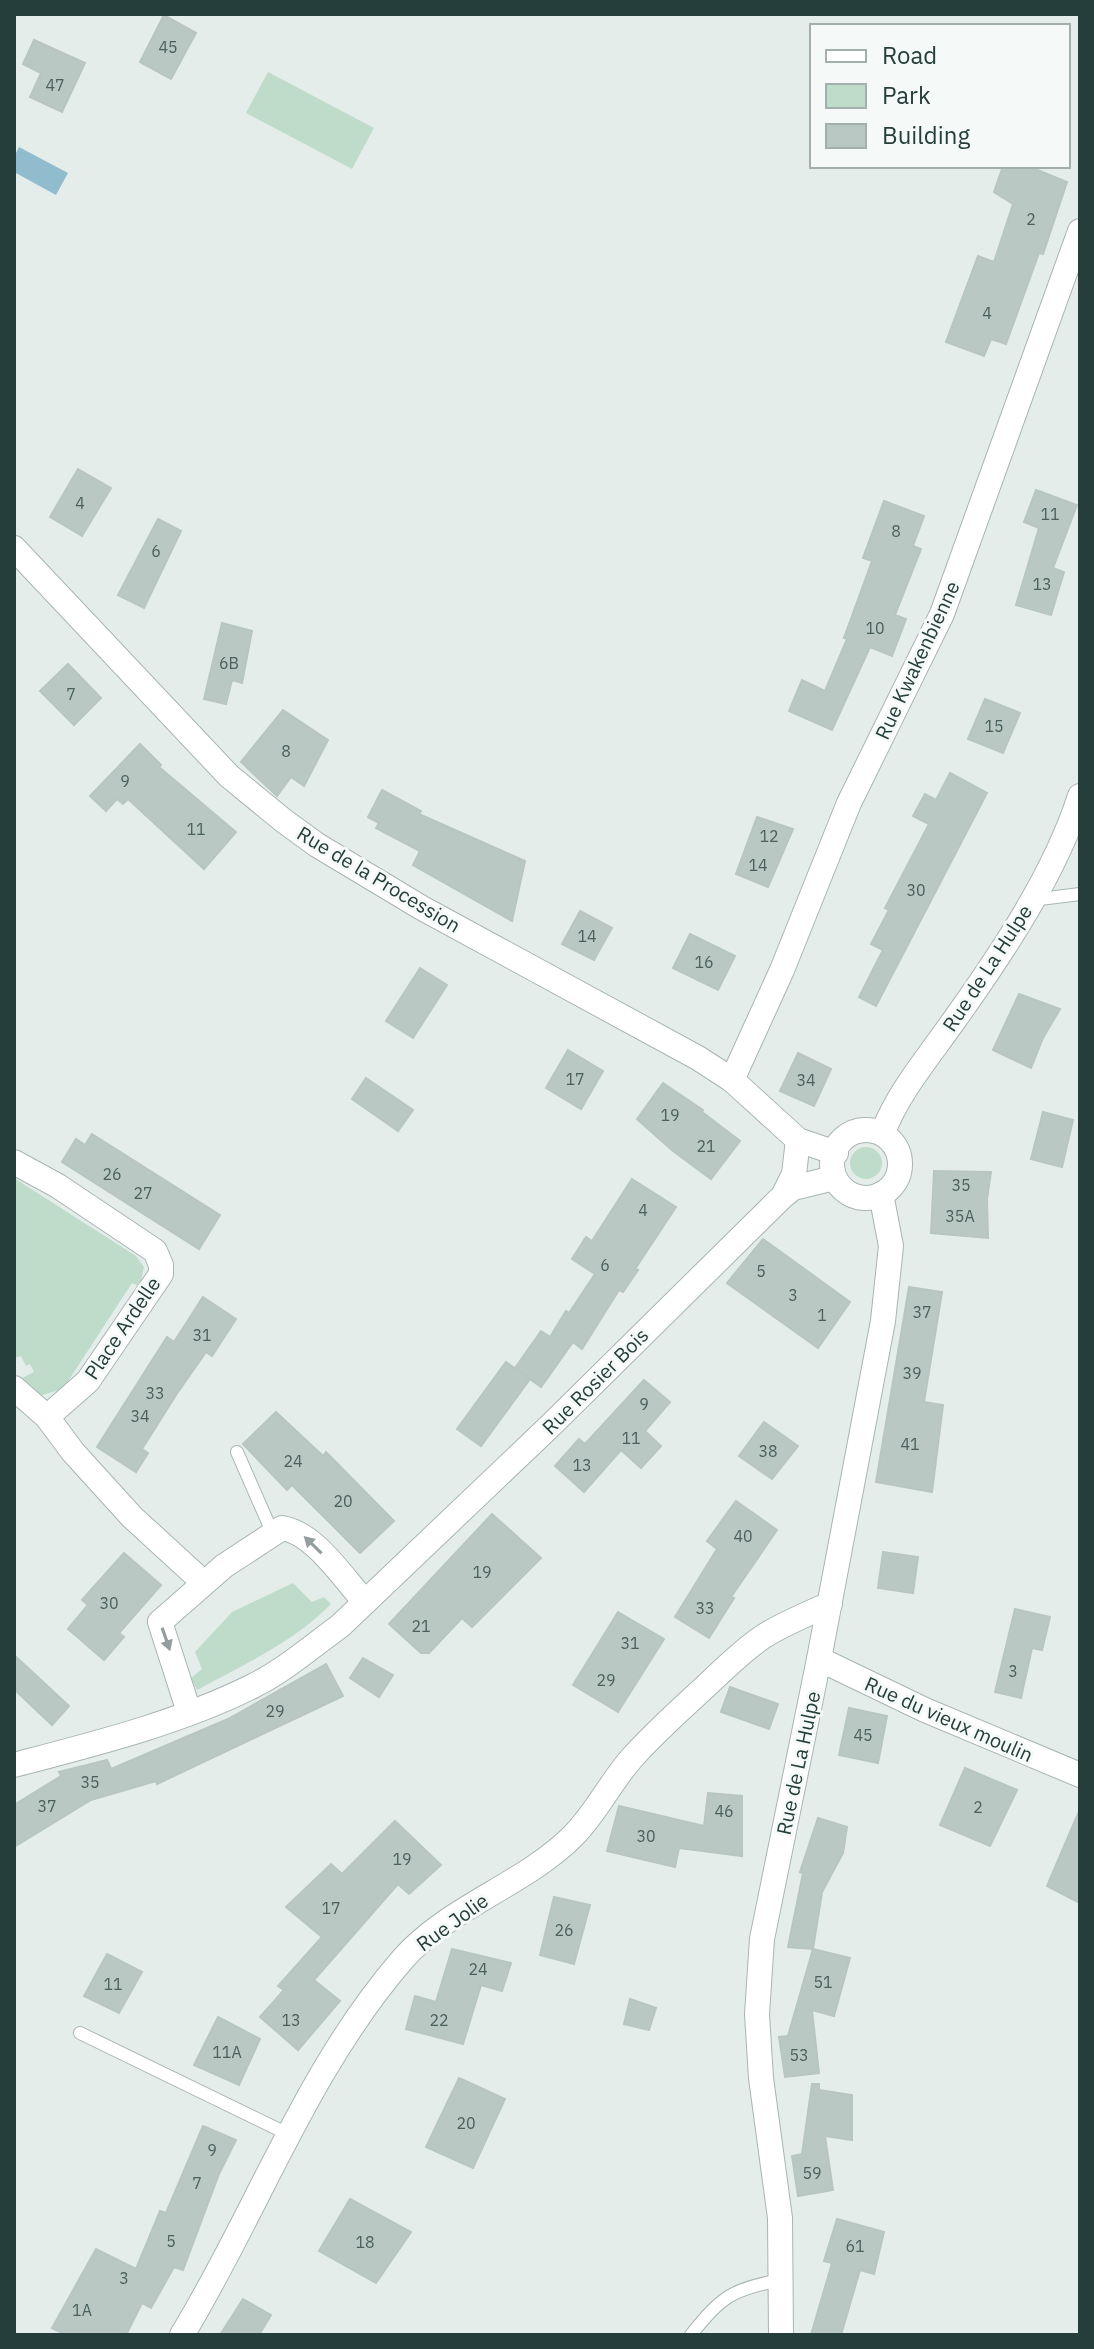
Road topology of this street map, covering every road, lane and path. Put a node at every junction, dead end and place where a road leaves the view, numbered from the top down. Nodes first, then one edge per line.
1 (1080, 231) edge
2 (14, 548) edge
3 (1080, 796) edge
4 (1080, 894) edge
5 (1031, 900) junction
6 (732, 1080) junction
7 (883, 1132) junction
8 (798, 1140) junction
9 (14, 1162) edge
10 (835, 1166) junction
11 (881, 1194) junction
12 (783, 1196) junction
13 (14, 1388) edge
14 (47, 1417) junction
15 (237, 1452) dead end
16 (273, 1534) junction
17 (203, 1582) junction
18 (365, 1602) junction
19 (830, 1604) junction
20 (819, 1659) junction
21 (189, 1712) junction
22 (14, 1765) edge
23 (1080, 1775) edge
24 (80, 2033) dead end
25 (288, 2134) junction
26 (782, 2280) junction
27 (182, 2335) edge
28 (691, 2335) edge
29 (781, 2335) edge

1 - 6 street, Rue Kwakenbienne
2 - 6 street, Rue de la Procession
3 - 5 street, Rue de La Hulpe
4 - 5 lane
5 - 7 street, Rue de La Hulpe
6 - 8 street, Rue de la Procession
7 - 10 street
7 - 11 street
8 - 10 street, Rue de la Procession
8 - 12 street
9 - 14 street, Place Ardelle
10 - 11 street
10 - 12 street, Rue Rosier Bois
11 - 19 street, Rue de La Hulpe
12 - 18 street, Rue Rosier Bois
13 - 14 street
14 - 17 street
15 - 16 lane
16 - 17 street
18 -> 16 street
17 -> 21 street
18 - 21 street, Rue Rosier Bois
19 - 20 street, Rue de La Hulpe
19 - 25 street, Rue Jolie
20 - 23 street, Rue du vieux moulin
20 - 26 street, Rue de La Hulpe
21 - 22 street, Rue Rosier Bois
24 - 25 lane
25 - 27 street, Rue Jolie
26 - 28 lane
26 - 29 street, Rue de La Hulpe

